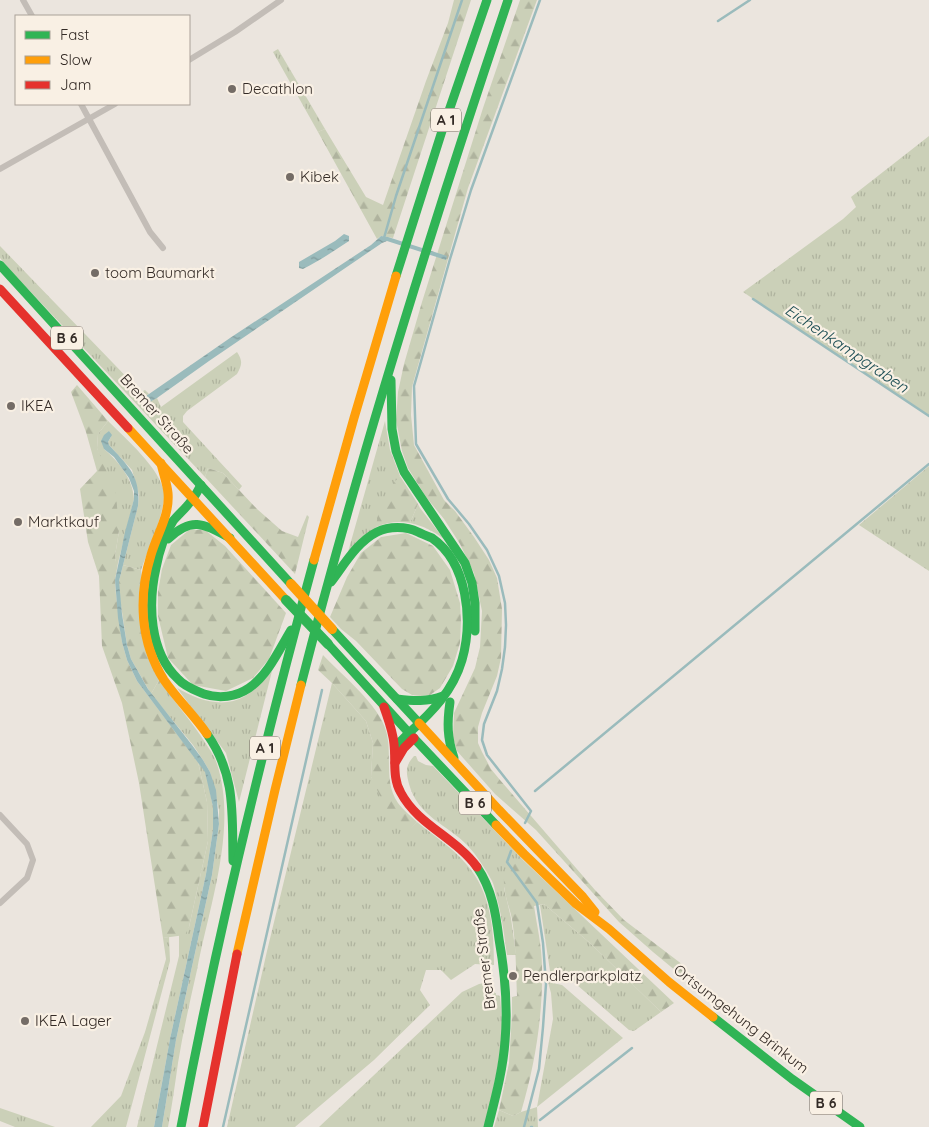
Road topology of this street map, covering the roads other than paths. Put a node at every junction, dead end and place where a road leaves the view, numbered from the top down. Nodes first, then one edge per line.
1 (23, 0) edge
2 (281, 0) edge
3 (487, 0) edge
4 (508, 0) edge
5 (31, 15) edge
6 (190, 59) edge
7 (81, 105) edge
8 (113, 105) edge
9 (88, 119) junction
10 (0, 169) edge
11 (163, 248) dead end
12 (0, 265) edge
13 (0, 290) edge
14 (391, 363) junction
15 (161, 463) junction
16 (201, 485) junction
17 (191, 496) junction
18 (166, 517) junction
19 (230, 538) junction
20 (161, 552) junction
21 (326, 588) junction
22 (298, 617) junction
23 (448, 698) junction
24 (398, 699) junction
25 (384, 705) junction
26 (422, 726) junction
27 (412, 735) junction
28 (395, 758) junction
29 (455, 763) junction
30 (0, 815) edge
31 (234, 880) junction
32 (0, 903) edge
33 (609, 929) junction
34 (181, 1127) edge
35 (203, 1127) edge
36 (488, 1127) edge
37 (860, 1127) edge

1 - 5 street
2 - 6 street
3 - 22 main road, A 1
4 - 14 main road, A 1
7 - 9 street
8 - 9 street
9 - 10 street
9 - 11 street
12 - 16 main road, Bremer Straße / B 6
13 - 15 main road, Bremer Straße / B 6
14 - 21 main road, A 1
14 - 23 main road
15 - 17 main road, Bremer Straße / B 6
15 - 18 main road
16 - 17 main road
16 - 24 main road, Bremer Straße / B 6, bridge
17 - 18 main road
17 - 19 main road, Bremer Straße / B 6
17 - 20 main road
18 - 31 main road
19 - 20 main road
19 - 25 main road, Bremer Straße / B 6, bridge
20 - 22 main road
21 - 23 main road
21 - 35 main road, A 1
22 - 31 main road, A 1
23 - 24 main road
23 - 26 main road
23 - 29 main road
24 - 26 main road, B 6
25 - 27 main road, B 6
25 - 28 main road, Bremer Straße
26 - 27 main road
26 - 29 main road, Ortsumgehung Brinkum / B 6
27 - 28 main road
27 - 33 main road, Ortsumgehung Brinkum / B 6
28 - 36 main road, Bremer Straße
29 - 33 main road, Ortsumgehung Brinkum / B 6
30 - 32 street
31 - 34 main road, A 1
33 - 37 main road, Ortsumgehung Brinkum / B 6

